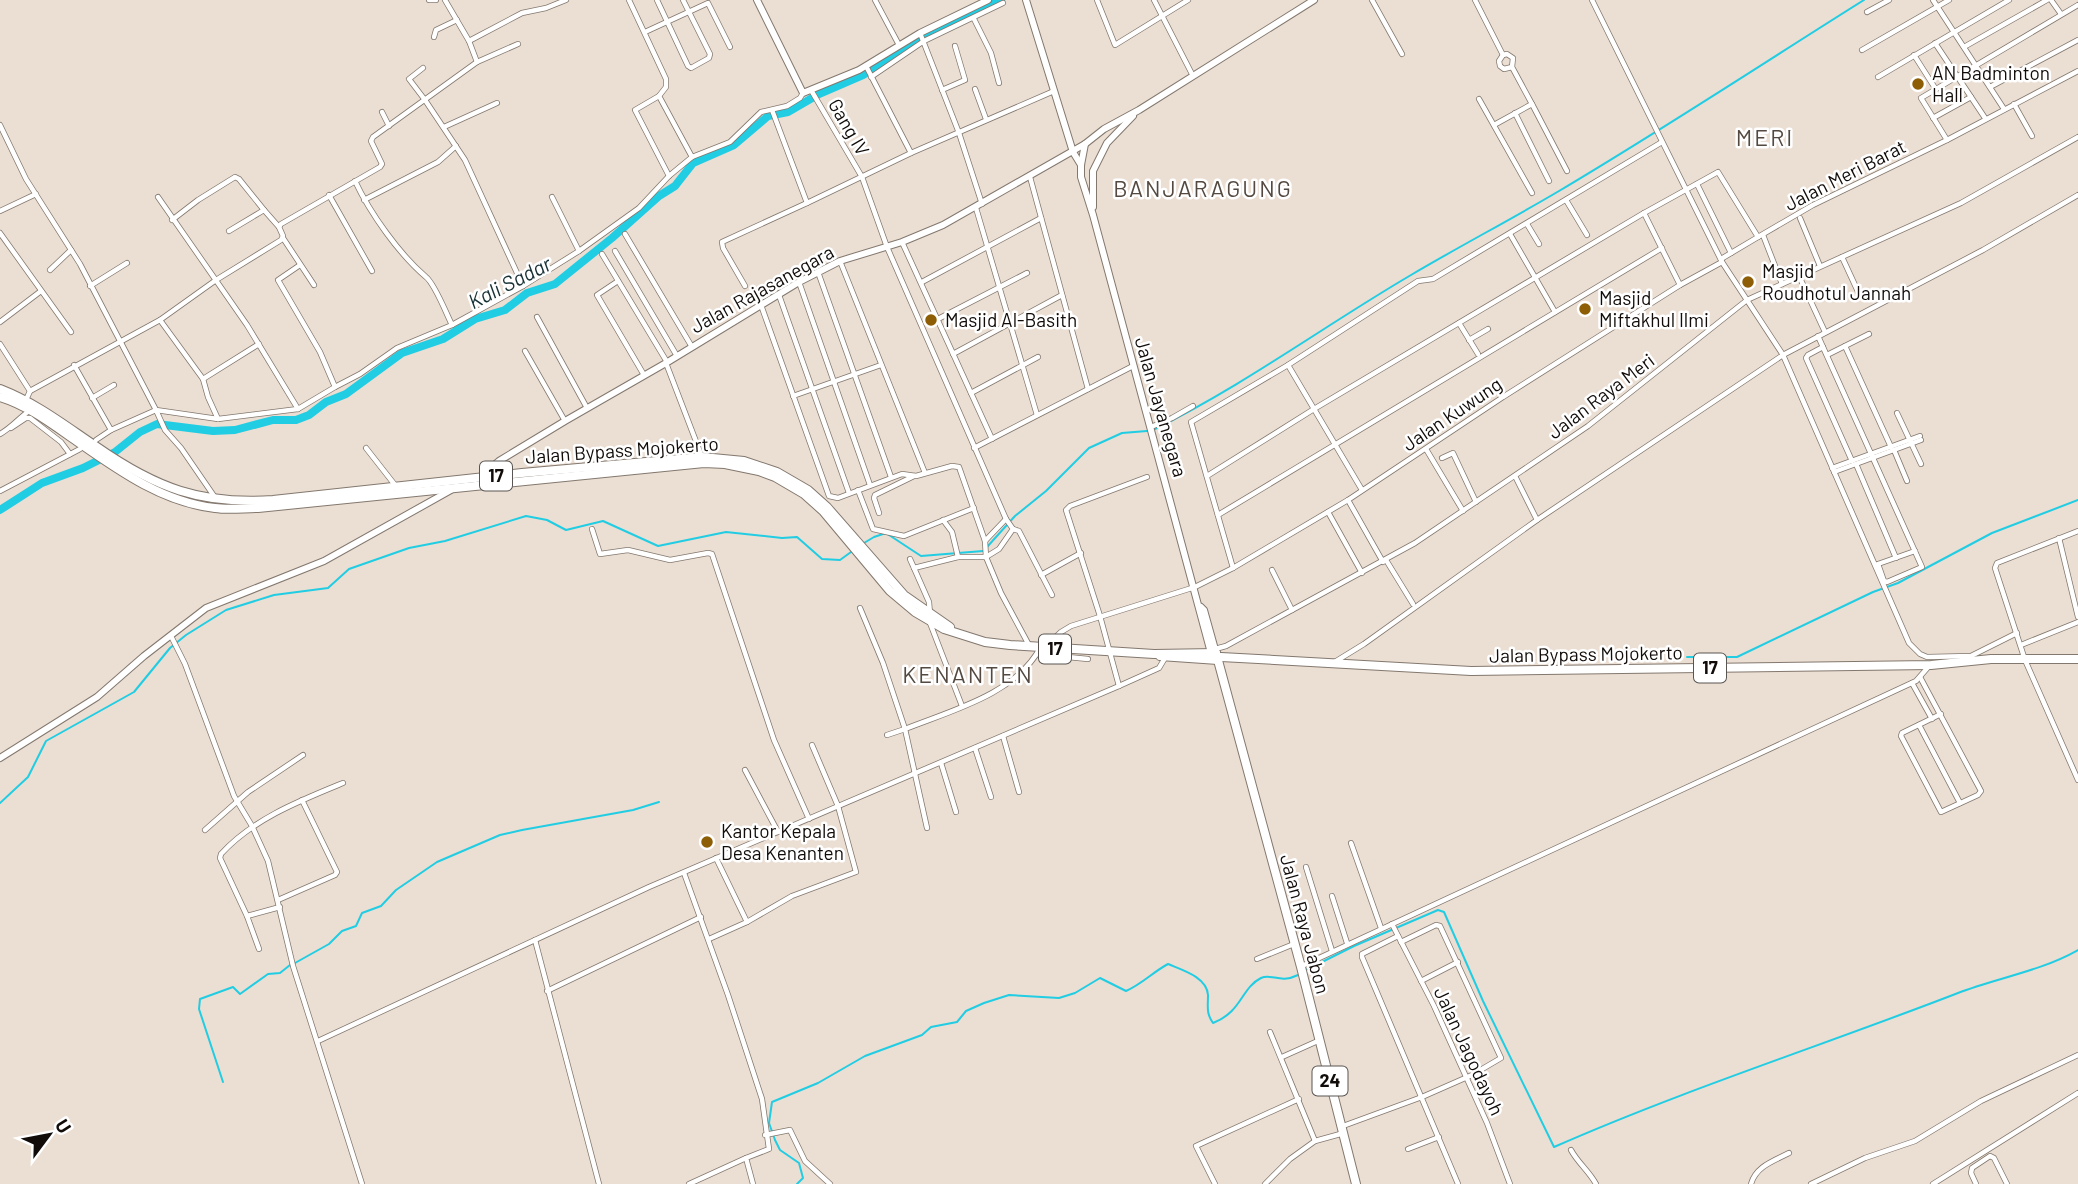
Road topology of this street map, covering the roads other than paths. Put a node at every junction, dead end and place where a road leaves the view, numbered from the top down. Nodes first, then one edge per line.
1 (429, 0) edge
2 (436, 0) edge
3 (445, 0) edge
4 (566, 0) edge
5 (629, 0) edge
6 (656, 0) edge
7 (683, 0) edge
8 (757, 0) edge
9 (875, 0) edge
10 (988, 0) edge
11 (1026, 0) edge
12 (1097, 0) edge
13 (1154, 0) edge
14 (1188, 0) edge
15 (1314, 0) edge
16 (1372, 0) edge
17 (1475, 0) edge
18 (1592, 0) edge
19 (1889, 0) edge
20 (1933, 0) edge
21 (1949, 0) edge
22 (2009, 0) edge
23 (2049, 0) edge
24 (974, 3) edge
25 (1003, 3) dead end
26 (2078, 5) edge
27 (1937, 7) junction
28 (689, 12) junction
29 (1867, 12) dead end
30 (2061, 14) junction
31 (1163, 16) junction
32 (974, 19) junction
33 (457, 20) junction
34 (667, 22) junction
35 (645, 32) junction
36 (1954, 33) junction
37 (434, 37) dead end
38 (922, 38) junction
39 (2078, 40) edge
40 (469, 41) junction
41 (1935, 43) junction
42 (518, 44) dead end
43 (898, 45) junction
44 (955, 46) dead end
45 (730, 47) dead end
46 (1964, 47) junction
47 (1862, 50) dead end
48 (1402, 54) dead end
49 (1503, 55) junction
50 (1914, 55) junction
51 (477, 62) junction
52 (1975, 65) junction
53 (1512, 67) junction
54 (423, 68) dead end
55 (869, 71) junction
56 (2078, 71) edge
57 (1193, 76) junction
58 (1957, 76) junction
59 (1878, 77) dead end
60 (999, 83) dead end
61 (1990, 87) junction
62 (1935, 88) junction
63 (975, 89) dead end
64 (942, 90) junction
65 (1055, 90) junction
66 (811, 94) junction
67 (659, 96) junction
68 (1970, 97) junction
69 (1479, 99) dead end
70 (425, 100) junction
71 (498, 103) dead end
72 (1532, 104) junction
73 (2014, 104) junction
74 (2004, 109) junction
75 (1139, 110) junction
76 (772, 111) junction
77 (382, 112) dead end
78 (1515, 113) junction
79 (1933, 118) junction
80 (1985, 118) junction
81 (986, 119) junction
82 (0, 125) edge
83 (1494, 125) junction
84 (389, 126) junction
85 (444, 127) junction
86 (959, 133) junction
87 (1097, 134) junction
88 (2032, 136) dead end
89 (2078, 137) edge
90 (1947, 139) junction
91 (1661, 140) junction
92 (1107, 143) junction
93 (1085, 144) junction
94 (456, 146) junction
95 (1073, 152) junction
96 (911, 153) junction
97 (692, 157) junction
98 (1080, 165) junction
99 (1567, 171) dead end
100 (668, 176) junction
101 (862, 177) junction
102 (1030, 177) junction
103 (1081, 177) junction
104 (1093, 177) junction
105 (355, 181) junction
106 (1549, 181) dead end
107 (1697, 184) junction
108 (1686, 190) junction
109 (1532, 193) dead end
110 (36, 194) junction
111 (329, 195) junction
112 (2078, 195) edge
113 (158, 197) dead end
114 (552, 197) dead end
115 (364, 200) junction
116 (1566, 200) junction
117 (807, 203) junction
118 (979, 206) junction
119 (264, 210) junction
120 (0, 211) edge
121 (1644, 213) junction
122 (1093, 215) junction
123 (1041, 218) junction
124 (1800, 218) dead end
125 (172, 220) junction
126 (1527, 224) junction
127 (279, 227) junction
128 (229, 231) dead end
129 (0, 233) edge
130 (625, 234) dead end
131 (1510, 234) junction
132 (1587, 235) dead end
133 (1760, 236) junction
134 (283, 238) junction
135 (902, 242) junction
136 (1539, 244) dead end
137 (887, 247) junction
138 (988, 248) junction
139 (1662, 248) junction
140 (71, 250) junction
141 (579, 251) junction
142 (615, 251) dead end
143 (1731, 253) junction
144 (602, 254) dead end
145 (1842, 257) junction
146 (840, 261) junction
147 (1721, 261) junction
148 (127, 262) dead end
149 (300, 265) junction
150 (1821, 266) junction
151 (50, 270) dead end
152 (372, 271) dead end
153 (818, 272) junction
154 (1027, 273) dead end
155 (1800, 276) junction
156 (1535, 278) junction
157 (216, 280) junction
158 (618, 281) junction
159 (799, 282) junction
160 (922, 282) junction
161 (1782, 284) junction
162 (314, 285) dead end
163 (1680, 285) junction
164 (90, 286) junction
165 (523, 286) junction
166 (745, 286) dead end
167 (999, 286) junction
168 (41, 291) junction
169 (779, 295) junction
170 (1062, 295) junction
171 (1860, 296) dead end
172 (1747, 300) junction
173 (761, 305) junction
174 (1555, 312) junction
175 (537, 317) dead end
176 (938, 319) junction
177 (160, 320) junction
178 (0, 322) edge
179 (1459, 323) junction
180 (452, 325) junction
181 (1009, 325) junction
182 (1488, 329) dead end
183 (71, 332) dead end
184 (1825, 332) junction
185 (1869, 334) dead end
186 (1818, 336) junction
187 (1469, 340) junction
188 (120, 341) junction
189 (0, 344) edge
190 (259, 344) junction
191 (692, 346) junction
192 (1845, 346) junction
193 (1823, 347) junction
194 (525, 351) dead end
195 (953, 354) junction
196 (1478, 355) dead end
197 (1783, 355) junction
198 (1827, 355) junction
199 (677, 356) junction
200 (1038, 357) dead end
201 (666, 363) junction
202 (75, 365) junction
203 (881, 365) junction
204 (1288, 365) junction
205 (1021, 366) junction
206 (1133, 366) junction
207 (855, 374) junction
208 (644, 376) junction
209 (203, 379) junction
210 (833, 382) junction
211 (114, 385) dead end
212 (335, 387) junction
213 (0, 389) edge
214 (813, 389) junction
215 (1088, 389) junction
216 (971, 393) junction
217 (28, 395) junction
218 (793, 396) junction
219 (0, 397) edge
220 (92, 398) junction
221 (1193, 405) dead end
222 (587, 408) junction
223 (298, 409) junction
224 (1314, 409) junction
225 (156, 410) junction
226 (30, 411) junction
227 (1186, 411) junction
228 (1897, 413) dead end
229 (1037, 415) junction
230 (218, 419) junction
231 (565, 421) junction
232 (1190, 421) junction
233 (1151, 427) junction
234 (11, 428) junction
235 (111, 430) junction
236 (0, 434) edge
237 (1920, 438) dead end
238 (992, 439) junction
239 (96, 440) dead end
240 (1910, 442) junction
241 (1335, 445) junction
242 (366, 448) dead end
243 (974, 448) junction
244 (80, 449) dead end
245 (1426, 449) junction
246 (1892, 449) junction
247 (97, 451) junction
248 (70, 454) junction
249 (1873, 456) junction
250 (702, 457) junction
251 (1442, 458) dead end
252 (1854, 462) junction
253 (115, 464) junction
254 (1921, 464) dead end
255 (1833, 470) junction
256 (925, 474) junction
257 (914, 476) junction
258 (1207, 476) junction
259 (1515, 476) junction
260 (891, 477) junction
261 (1147, 477) dead end
262 (478, 478) junction
263 (1907, 481) dead end
264 (456, 484) junction
265 (870, 485) junction
266 (395, 486) junction
267 (471, 486) junction
268 (858, 490) junction
269 (1362, 490) junction
270 (0, 491) edge
271 (849, 493) junction
272 (216, 500) junction
273 (1348, 500) junction
274 (1476, 502) junction
275 (974, 508) junction
276 (1462, 511) junction
277 (1328, 512) junction
278 (879, 513) dead end
279 (1218, 515) junction
280 (943, 520) junction
281 (1007, 520) junction
282 (1537, 520) junction
283 (1012, 528) junction
284 (592, 529) dead end
285 (2078, 531) edge
286 (2059, 538) junction
287 (852, 540) junction
288 (986, 549) junction
289 (1915, 551) junction
290 (957, 553) junction
291 (1081, 553) junction
292 (1896, 558) junction
293 (910, 559) dead end
294 (1384, 561) junction
295 (1876, 565) junction
296 (914, 568) junction
297 (1233, 568) junction
298 (1272, 570) dead end
299 (1362, 573) junction
300 (1041, 575) junction
301 (1195, 587) junction
302 (1052, 596) dead end
303 (1413, 604) dead end
304 (860, 608) dead end
305 (1292, 611) junction
306 (1100, 617) junction
307 (2078, 617) edge
308 (930, 618) junction
309 (2078, 622) edge
310 (2017, 633) junction
311 (172, 637) junction
312 (2021, 645) junction
313 (1038, 649) junction
314 (1110, 652) junction
315 (1154, 654) junction
316 (1971, 656) junction
317 (1165, 658) junction
318 (1217, 658) junction
319 (1088, 659) dead end
320 (1991, 659) junction
321 (2078, 659) edge
322 (2025, 660) junction
323 (1331, 664) junction
324 (1931, 665) junction
325 (1920, 677) junction
326 (1912, 682) junction
327 (1119, 686) junction
328 (962, 706) junction
329 (1941, 715) junction
330 (1932, 719) junction
331 (1919, 725) junction
332 (905, 729) junction
333 (887, 735) dead end
334 (1003, 736) junction
335 (812, 745) dead end
336 (975, 748) junction
337 (303, 755) dead end
338 (0, 758) edge
339 (941, 762) junction
340 (745, 770) dead end
341 (915, 774) junction
342 (2078, 780) edge
343 (343, 783) dead end
344 (1019, 792) dead end
345 (992, 797) dead end
346 (302, 800) junction
347 (237, 802) junction
348 (1960, 803) junction
349 (838, 806) junction
350 (956, 812) dead end
351 (809, 818) junction
352 (252, 826) junction
353 (928, 828) dead end
354 (205, 830) dead end
355 (778, 832) junction
356 (1352, 843) dead end
357 (716, 858) junction
358 (1306, 867) dead end
359 (684, 873) junction
360 (1332, 896) dead end
361 (278, 900) junction
362 (280, 907) junction
363 (247, 916) junction
364 (701, 917) junction
365 (747, 922) junction
366 (1381, 928) junction
367 (1396, 932) junction
368 (709, 939) junction
369 (535, 940) junction
370 (1348, 943) junction
371 (1295, 944) junction
372 (259, 949) dead end
373 (1332, 951) junction
374 (1257, 959) dead end
375 (1458, 962) junction
376 (1301, 967) junction
377 (1421, 981) junction
378 (547, 991) junction
379 (1270, 1032) dead end
380 (1320, 1040) junction
381 (318, 1041) junction
382 (2078, 1055) edge
383 (1282, 1057) junction
384 (1465, 1078) junction
385 (2078, 1093) edge
386 (1422, 1097) junction
387 (1299, 1099) junction
388 (1343, 1130) junction
389 (770, 1134) junction
390 (1439, 1137) junction
391 (1315, 1141) junction
392 (1408, 1149) dead end
393 (1571, 1150) dead end
394 (1789, 1153) dead end
395 (746, 1158) junction
396 (1354, 1183) edge
397 (362, 1184) edge
398 (599, 1184) edge
399 (689, 1184) edge
400 (753, 1184) edge
401 (830, 1184) edge
402 (1215, 1184) edge
403 (1265, 1184) edge
404 (1458, 1184) edge
405 (1510, 1184) edge
406 (1596, 1184) edge
407 (1751, 1184) edge
408 (1811, 1184) edge
409 (1933, 1184) edge
410 (1976, 1184) edge
411 (2007, 1184) edge

1 - 2 street
3 - 33 street
4 - 40 street
5 - 35 street
6 - 34 street
7 - 28 street
8 - 66 street
9 - 43 street
10 - 24 street
11 - 65 street
12 - 31 street
13 - 31 street
14 - 31 street
15 - 57 street, Jalan Jayanegara
16 - 48 street
17 - 49 street
18 - 91 street
19 - 29 street
20 - 27 street
21 - 27 street
22 - 36 street
23 - 30 street
23 - 46 street
24 - 38 street
25 - 32 street
26 - 30 street
27 - 36 street
27 - 47 street
28 - 34 street
28 - 34 street
28 - 45 street
30 - 52 street
31 - 57 street
32 - 38 street
32 - 60 street
33 - 37 street
33 - 40 street
34 - 35 street
35 - 67 street
36 - 41 street
36 - 46 street
38 - 43 street
38 - 55 street
38 - 64 street
39 - 61 street
40 - 51 street
41 - 50 street
41 - 58 street
42 - 51 street
43 - 55 street
44 - 64 street
46 - 52 street
49 - 53 street
49 - 53 street
50 - 59 street
50 - 62 street
51 - 70 street
52 - 58 street
52 - 61 street
53 - 72 street
54 - 70 street
55 - 66 street
55 - 96 street
56 - 73 street, Jalan Meri Barat
57 - 75 street, Jalan Jayanegara
58 - 62 street
58 - 68 street
61 - 74 street
62 - 79 street
63 - 81 street
64 - 86 street
65 - 81 street
65 - 95 street
66 - 76 street
66 - 101 street, Gang IV
67 - 97 street
67 - 100 street
68 - 79 street
68 - 80 street
69 - 83 street
70 - 84 street
70 - 85 street
71 - 85 street
72 - 78 street
72 - 99 street
73 - 74 street, Jalan Meri Barat
73 - 88 street
74 - 80 street, Jalan Meri Barat
75 - 87 street, Jalan Jayanegara
75 - 92 street, Jalan Jayanegara
76 - 97 street
76 - 117 street
77 - 84 street
78 - 83 street
78 - 106 street
79 - 90 street
80 - 90 street, Jalan Meri Barat
81 - 86 street
82 - 110 street
83 - 109 street
84 - 105 street
85 - 94 street
86 - 96 street
86 - 118 street
87 - 92 street
87 - 93 street, Jalan Jayanegara
89 - 145 street, Jalan Raya Meri
90 - 133 street, Jalan Meri Barat
91 - 108 street
91 - 116 street
92 - 104 street, Jalan Jayanegara
93 - 95 street, Jalan Rajasanegara
93 - 98 street, Jalan Jayanegara
94 - 115 street
94 - 165 street
95 - 98 street
95 - 102 street, Jalan Rajasanegara
96 - 101 street
97 - 100 street
98 - 103 street, Jalan Jayanegara
100 - 141 street
101 - 117 street
101 - 137 street, Gang IV
102 - 118 street, Jalan Rajasanegara
102 - 123 street
103 - 104 street
103 - 122 street, Jalan Jayanegara
104 - 122 street, Jalan Jayanegara
105 - 111 street
105 - 115 street
107 - 108 street
107 - 133 street
107 - 143 street
108 - 121 street
108 - 147 street
110 - 120 street
110 - 140 street
111 - 127 street
111 - 152 street
112 - 184 street
113 - 125 street
114 - 141 street
115 - 180 street
116 - 126 street
116 - 132 street
117 - 166 street
118 - 135 street, Jalan Rajasanegara
118 - 138 street
119 - 125 street
119 - 127 street
119 - 128 street
121 - 139 street
121 - 156 street
122 - 206 street, Jalan Jayanegara
123 - 138 street
123 - 170 street
124 - 150 street
125 - 157 street
126 - 131 street
126 - 136 street
127 - 134 street
129 - 168 street
130 - 191 street
131 - 156 street
131 - 204 street
133 - 143 street, Jalan Meri Barat
133 - 161 street
134 - 149 street
134 - 157 street
135 - 137 street, Jalan Rajasanegara
135 - 160 street
137 - 146 street, Jalan Rajasanegara
137 - 243 street, Gang IV
138 - 160 street
138 - 167 street
139 - 163 street
139 - 174 street
140 - 151 street
140 - 164 street
141 - 165 street
142 - 199 street
143 - 147 street, Jalan Kuwung
144 - 158 street
145 - 150 street, Jalan Raya Meri
145 - 171 street
146 - 153 street, Jalan Rajasanegara
146 - 203 street
147 - 163 street, Jalan Kuwung
147 - 172 street
148 - 164 street
149 - 162 street
149 - 212 street
150 - 155 street, Jalan Raya Meri
153 - 159 street, Jalan Rajasanegara
153 - 207 street
154 - 167 street
155 - 161 street, Jalan Raya Meri
155 - 184 street
156 - 174 street
156 - 179 street
157 - 177 street
157 - 190 street
158 - 201 street
158 - 208 street
159 - 169 street, Jalan Rajasanegara
159 - 210 street
160 - 176 street
161 - 172 street, Jalan Raya Meri
163 - 245 street, Jalan Kuwung
164 - 188 street
165 - 180 street
167 - 176 street
167 - 181 street
168 - 178 street
168 - 183 street
169 - 173 street, Jalan Rajasanegara
169 - 214 street
170 - 181 street
170 - 215 street
172 - 197 street
172 - 259 street, Jalan Raya Meri
173 - 191 street, Jalan Rajasanegara
173 - 218 street
174 - 241 street
175 - 222 street
176 - 195 street
177 - 188 street
177 - 209 street
179 - 187 street
179 - 224 street
180 - 212 street
181 - 195 street
181 - 205 street
182 - 187 street
184 - 186 street
185 - 192 street
186 - 193 street
186 - 197 street
187 - 196 street
188 - 202 street
188 - 225 street
189 - 217 street
190 - 209 street
190 - 223 street
191 - 199 street, Jalan Rajasanegara
192 - 198 street
192 - 246 street
193 - 198 street
193 - 252 street
194 - 231 street
195 - 216 street
197 - 255 street
197 - 282 street
198 - 249 street
199 - 201 street, Jalan Rajasanegara
200 - 205 street
201 - 208 street, Jalan Rajasanegara
201 - 250 street
202 - 217 street
202 - 220 street
203 - 207 street
203 - 256 street
204 - 224 street
204 - 232 street
205 - 216 street
205 - 229 street
206 - 215 street
206 - 233 street, Jalan Jayanegara
207 - 210 street
207 - 260 street
208 - 222 street, Jalan Rajasanegara
209 - 230 street
210 - 214 street
210 - 265 street
211 - 220 street
212 - 223 street
213 - 217 highway, Jalan Bypass Mojokerto / 17
214 - 218 street
214 - 271 street
215 - 229 street
216 - 238 street
217 - 247 highway, Jalan Bypass Mojokerto / 17
218 - 271 street
219 - 226 highway, Jalan Bypass Mojokerto / 17
220 - 235 street
221 - 227 street
222 - 231 street, Jalan Rajasanegara
223 - 230 street
224 - 241 street
224 - 258 street
225 - 230 street
225 - 235 street
225 - 272 street
226 - 234 street
226 - 247 highway, Jalan Bypass Mojokerto / 17
227 - 232 street
227 - 233 street
228 - 240 street
229 - 238 street
231 - 262 street, Jalan Rajasanegara
232 - 258 street
233 - 301 street, Jalan Jayanegara
234 - 236 street
234 - 248 street
235 - 239 street
237 - 240 street
238 - 243 street
240 - 246 street
240 - 254 street
241 - 269 street
241 - 279 street
242 - 266 street
243 - 281 street, Gang IV
244 - 248 street
245 - 269 street, Jalan Kuwung
245 - 276 street
246 - 249 street
246 - 263 street
247 - 253 highway, Jalan Bypass Mojokerto / 17
248 - 270 street
249 - 252 street
249 - 289 street
250 - 262 highway, Jalan Bypass Mojokerto / 17
250 - 287 highway, Jalan Bypass Mojokerto / 17
251 - 274 street
252 - 255 street
252 - 292 street
253 - 264 highway, Jalan Bypass Mojokerto / 17
253 - 272 highway, Jalan Bypass Mojokerto / 17
255 - 295 street
256 - 257 street
256 - 275 street
257 - 260 street
257 - 278 street
258 - 279 street
259 - 274 street, Jalan Raya Meri
259 - 282 street
260 - 265 street
261 - 291 street
262 - 264 highway, Jalan Bypass Mojokerto / 17
262 - 267 street, Jalan Rajasanegara
264 - 266 highway, Jalan Bypass Mojokerto / 17
264 - 267 highway, Jalan Bypass Mojokerto / 17
264 - 311 street
265 - 268 street
266 - 272 highway, Jalan Bypass Mojokerto / 17
267 - 287 highway, Jalan Bypass Mojokerto / 17
268 - 271 street
268 - 280 street
269 - 273 street, Jalan Kuwung
273 - 277 street, Jalan Kuwung
273 - 294 street
274 - 276 street, Jalan Raya Meri
275 - 280 street
275 - 288 street
276 - 294 street, Jalan Raya Meri
277 - 297 street, Jalan Kuwung
277 - 299 street
279 - 297 street
280 - 290 street
281 - 283 street, Gang IV
281 - 288 street
282 - 323 street
283 - 288 street
283 - 300 street, Gang IV
284 - 351 street
285 - 286 street
286 - 307 street
286 - 310 street
287 - 308 highway, Jalan Bypass Mojokerto / 17
288 - 290 street
288 - 313 street
289 - 292 street
289 - 295 street
290 - 296 street
291 - 300 street
291 - 306 street
292 - 295 street
293 - 296 street
294 - 299 street, Jalan Raya Meri
294 - 303 street
295 - 316 street
296 - 308 street
297 - 301 street, Jalan Kuwung
298 - 305 street
299 - 305 street, Jalan Raya Meri
300 - 302 street, Gang IV
301 - 306 street, Jalan Kuwung
301 - 318 street, Jalan Jayanegara
304 - 332 street
305 - 318 street, Jalan Raya Meri
306 - 313 street, Jalan Kuwung
306 - 314 street
308 - 313 highway, Jalan Bypass Mojokerto / 17
308 - 328 street
309 - 312 street
310 - 312 street
310 - 316 street
311 - 338 street
311 - 347 street
312 - 322 street
313 - 314 highway, Jalan Bypass Mojokerto / 17
313 - 319 street
313 - 328 street, Jalan Kuwung
314 - 315 highway, Jalan Bypass Mojokerto / 17
314 - 327 street
315 - 317 highway, Jalan Bypass Mojokerto / 17
315 - 318 highway, Jalan Bypass Mojokerto / 17
316 - 320 street
317 - 318 highway, Jalan Bypass Mojokerto / 17
317 - 327 street
318 - 323 highway, Jalan Bypass Mojokerto / 17
318 - 371 highway, Jalan Raya Jabon / 24
320 - 322 highway, Jalan Bypass Mojokerto / 17
320 - 324 highway, Jalan Bypass Mojokerto / 17
321 - 322 highway, Jalan Bypass Mojokerto / 17
322 - 342 street
323 - 324 highway, Jalan Bypass Mojokerto / 17
324 - 325 street
325 - 326 street
325 - 329 street
326 - 330 street
326 - 367 street
327 - 334 street
328 - 332 street, Jalan Kuwung
329 - 330 street
329 - 348 street
330 - 331 street
331 - 348 street
331 - 348 street
332 - 333 street, Jalan Kuwung
332 - 341 street
334 - 336 street
334 - 344 street
335 - 349 street
336 - 339 street
336 - 345 street
337 - 347 street
339 - 341 street
339 - 350 street
340 - 355 street
341 - 349 street
341 - 353 street
343 - 346 street
346 - 352 street
346 - 361 street
347 - 352 street
347 - 354 street
349 - 351 street
349 - 365 street
351 - 355 street
352 - 361 street
352 - 363 street
355 - 357 street
356 - 366 street
357 - 359 street
357 - 365 street
358 - 373 street
359 - 364 street
359 - 369 street
360 - 370 street
361 - 362 street
362 - 363 street
362 - 381 street
363 - 372 street
364 - 368 street
364 - 378 street
365 - 368 street
366 - 367 street
366 - 370 street
367 - 375 street
367 - 377 street, Jalan Jagodayoh
367 - 386 street
368 - 389 street
369 - 378 street
369 - 381 street
370 - 373 street
371 - 374 street
371 - 376 highway, Jalan Raya Jabon / 24
373 - 376 street
375 - 377 street
375 - 384 street
376 - 380 highway, Jalan Raya Jabon / 24
377 - 384 street, Jalan Jagodayoh
378 - 398 street
379 - 383 street
380 - 383 street
380 - 388 highway, Jalan Raya Jabon / 24
381 - 397 street
382 - 408 street
383 - 387 street
384 - 386 street
384 - 405 street, Jalan Jagodayoh
385 - 409 street
386 - 388 street
386 - 390 street
387 - 391 street
387 - 402 street
388 - 391 street
388 - 396 highway, Jalan Raya Jabon / 24
389 - 395 street
389 - 401 street
390 - 392 street
390 - 404 street
391 - 403 street
393 - 406 street
394 - 407 street
395 - 399 street
395 - 400 street
410 - 411 street

